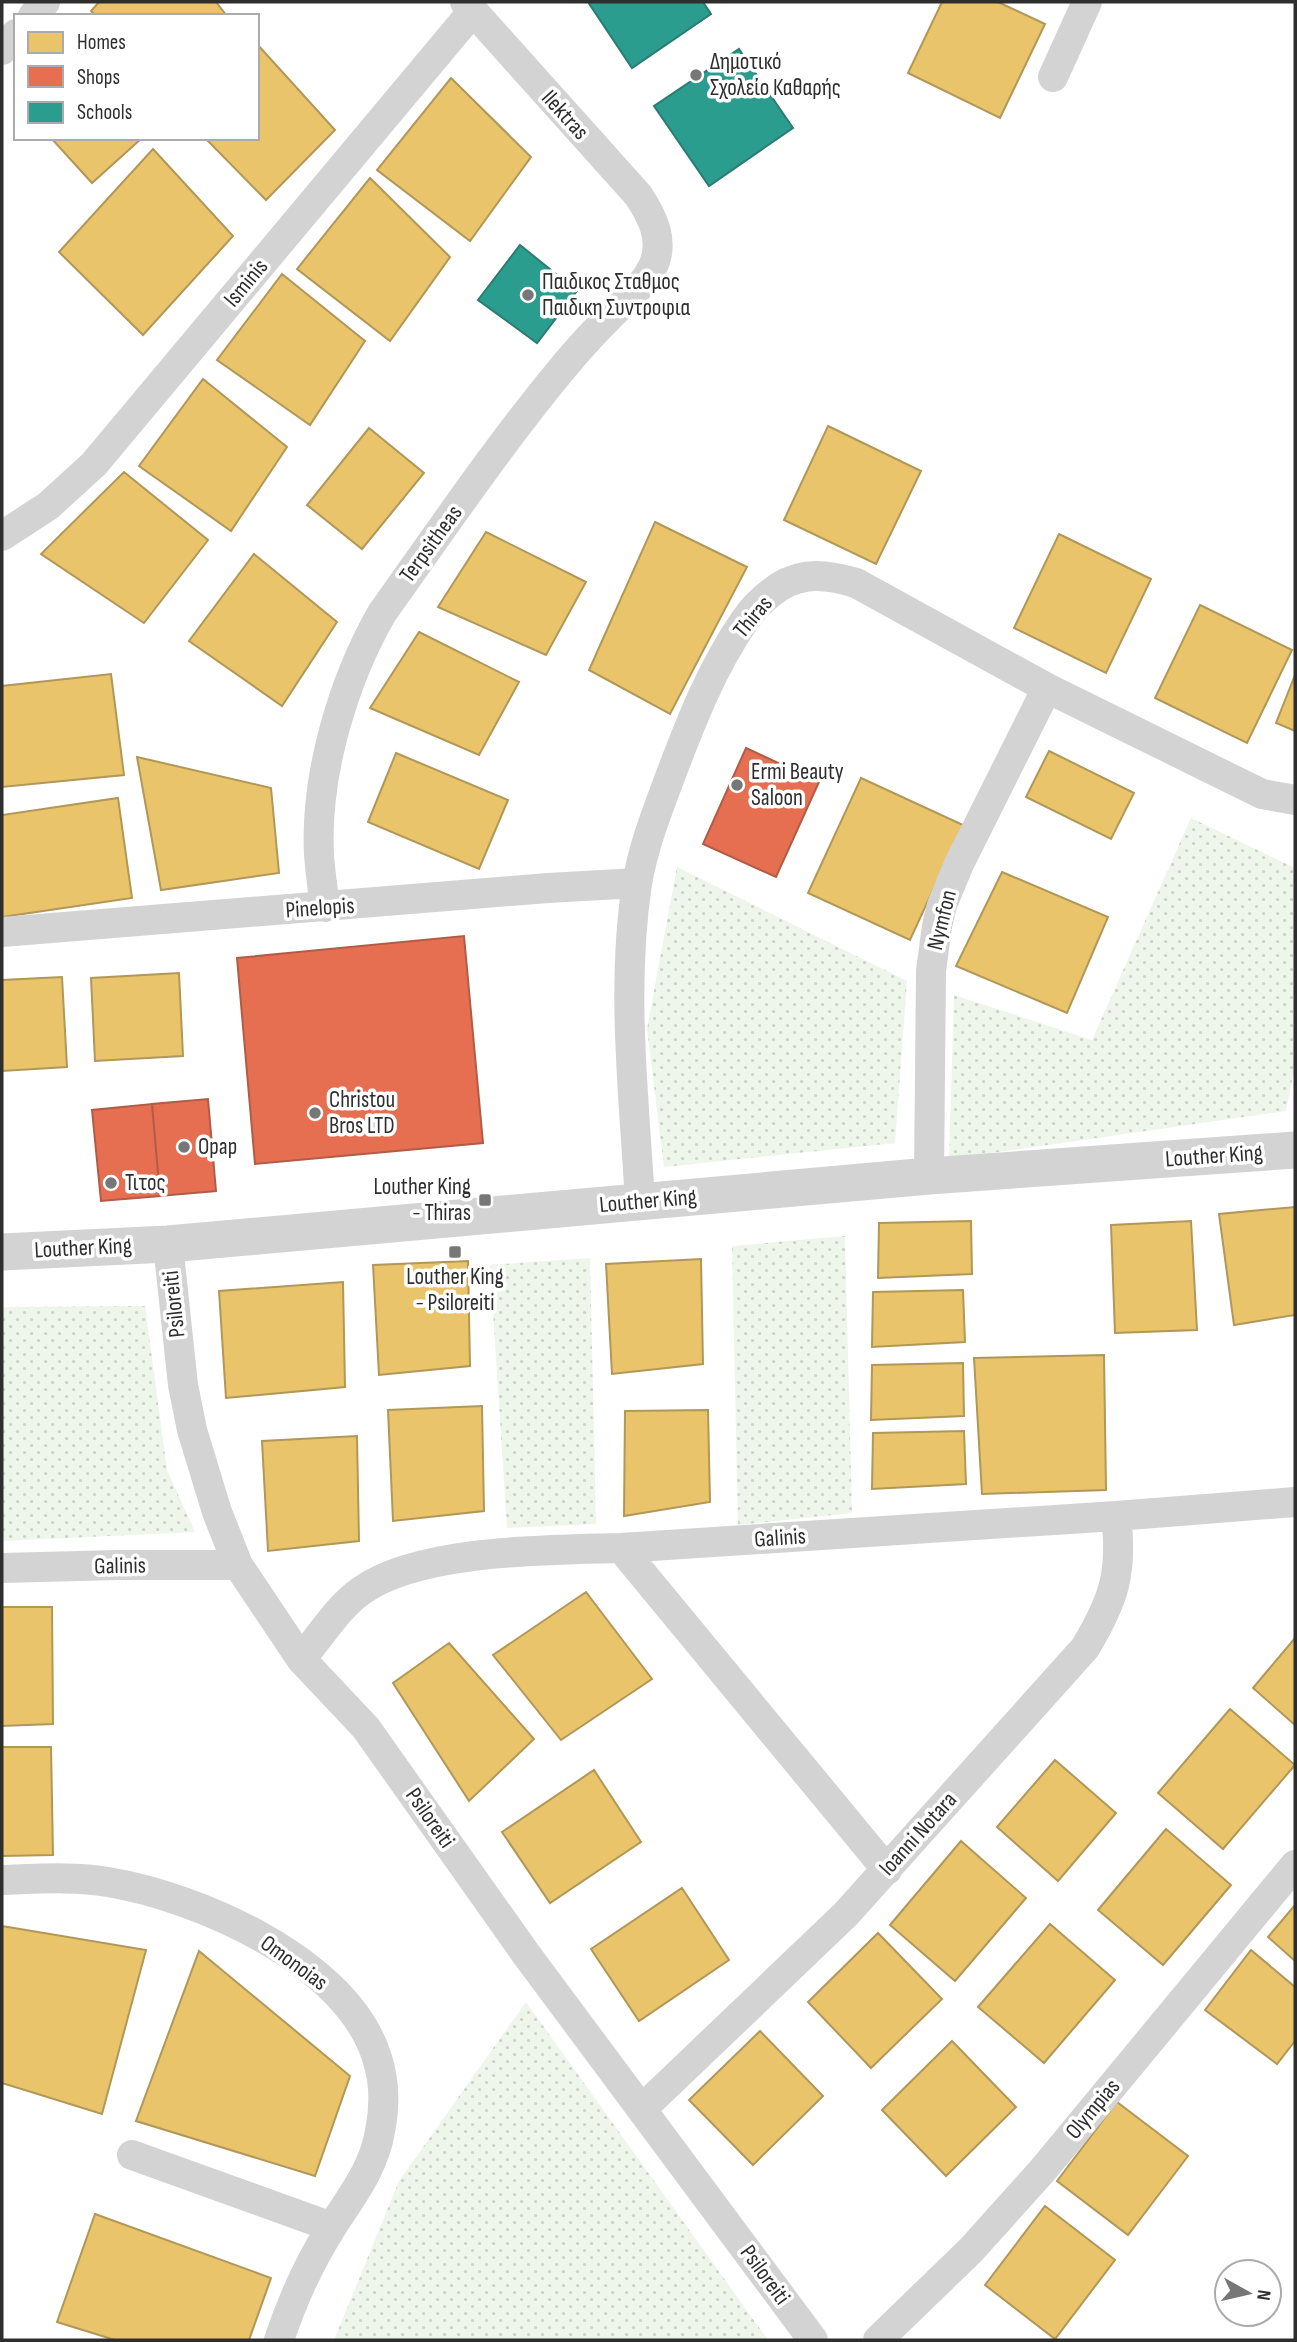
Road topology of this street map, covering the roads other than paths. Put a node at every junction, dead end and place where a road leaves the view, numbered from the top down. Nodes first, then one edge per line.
1 (1087, 2) edge
2 (469, 6) edge
3 (14, 36) edge
4 (2, 50) edge
5 (1053, 77) dead end
6 (657, 233) joint
7 (2, 536) edge
8 (1047, 688) junction
9 (1295, 800) edge
10 (637, 883) junction
11 (325, 907) junction
12 (2, 932) edge
13 (1295, 1150) edge
14 (929, 1175) junction
15 (640, 1202) junction
16 (168, 1244) junction
17 (2, 1252) edge
18 (1295, 1502) edge
19 (1116, 1516) junction
20 (621, 1548) junction
21 (238, 1566) junction
22 (2, 1568) edge
23 (302, 1659) junction
24 (1295, 1865) edge
25 (887, 1870) junction
26 (2, 1880) edge
27 (642, 2109) junction
28 (132, 2155) dead end
29 (332, 2227) junction
30 (279, 2340) edge
31 (813, 2340) edge
32 (878, 2340) edge

1 - 5 street
2 - 6 street, Ilektras
2 - 7 street, Isminis
3 - 4 street
6 - 11 street, Terpsitheas
8 - 9 street, Thiras
8 - 10 street, Thiras
8 - 14 street, Nymfon
10 - 11 street, Pinelopis
10 - 15 street, Thiras
11 - 12 street, Pinelopis
13 - 14 street, Louther King
14 - 15 street, Louther King
15 - 16 street, Louther King
16 - 17 street, Louther King
16 - 21 street, Psiloreiti
18 - 19 street, Galinis
19 - 20 street, Galinis
19 - 25 street, Ioanni Notara
20 - 23 street, Galinis
20 - 25 street
21 - 22 street, Galinis
21 - 23 street, Psiloreiti
23 - 27 street, Psiloreiti
24 - 32 street, Olympias
25 - 27 street, Ioanni Notara
26 - 29 street, Omonoias
27 - 31 street, Psiloreiti
28 - 29 street
29 - 30 street, Omonoias

